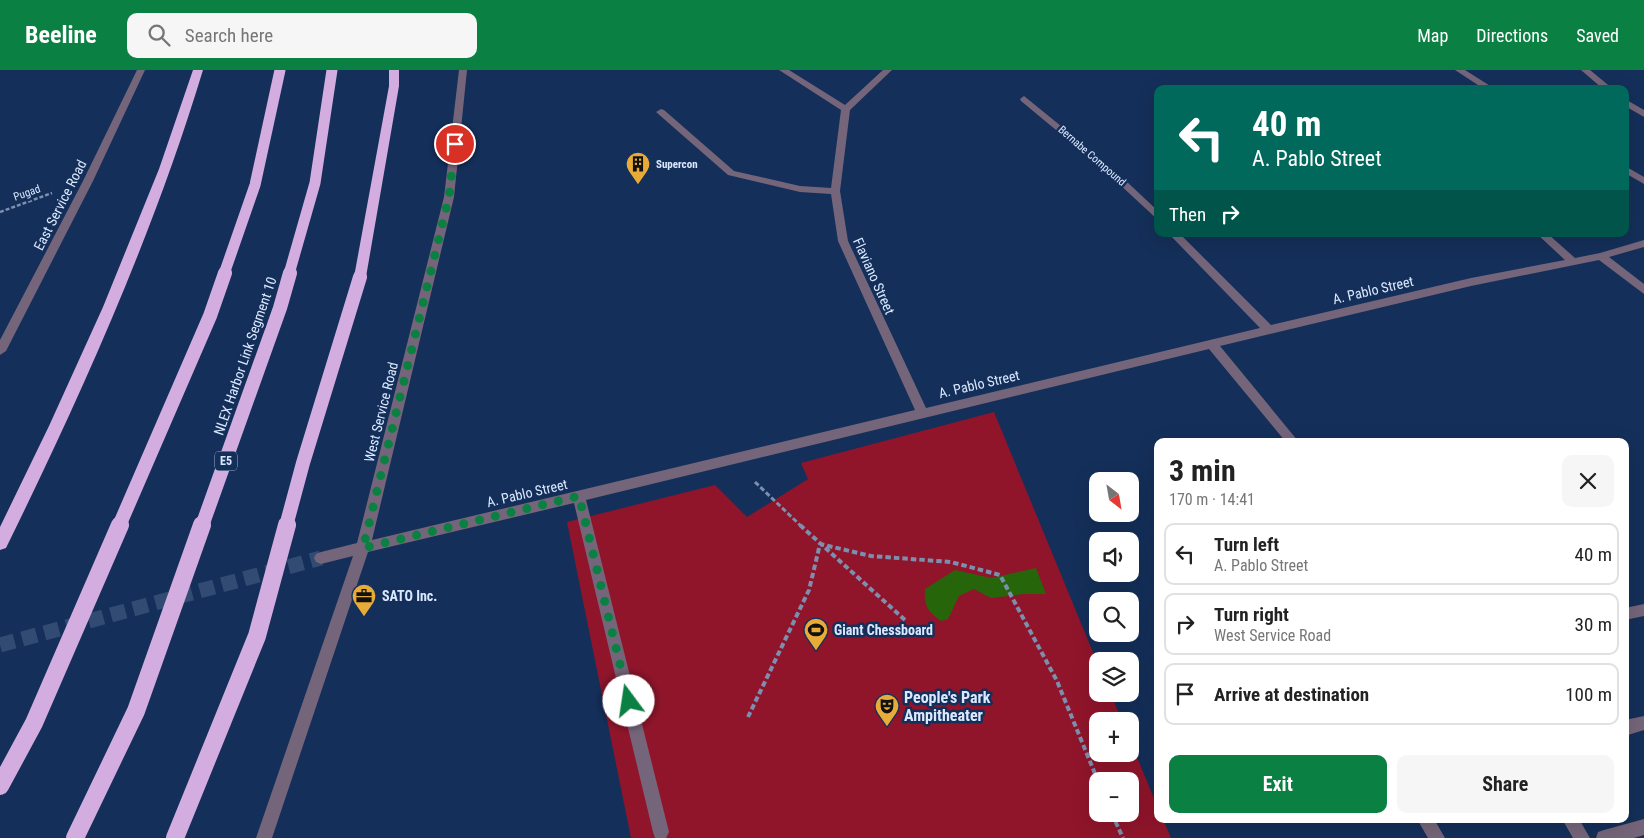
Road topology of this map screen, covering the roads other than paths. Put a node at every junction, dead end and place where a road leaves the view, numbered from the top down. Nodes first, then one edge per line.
1 (141, 70) edge
2 (198, 70) edge
3 (280, 70) edge
4 (332, 70) edge
5 (394, 70) edge
6 (463, 70) edge
7 (783, 70) edge
8 (888, 70) edge
9 (1459, 70) edge
10 (1585, 70) edge
11 (1484, 85) edge
12 (1604, 85) edge
13 (1024, 99) dead end
14 (1629, 105) edge
15 (846, 109) junction
16 (661, 112) dead end
17 (1644, 114) edge
18 (1629, 172) edge
19 (1644, 181) edge
20 (835, 191) junction
21 (1154, 213) edge
22 (1177, 237) edge
23 (1545, 237) edge
24 (1644, 243) edge
25 (1601, 256) junction
26 (1574, 262) junction
27 (1644, 290) edge
28 (1269, 330) junction
29 (1212, 344) junction
30 (0, 351) edge
31 (922, 413) junction
32 (1290, 438) edge
33 (579, 496) junction
34 (0, 543) edge
35 (363, 548) junction
36 (322, 558) tunnel mouth
37 (1644, 610) edge
38 (1629, 613) edge
39 (1644, 723) edge
40 (1629, 727) edge
41 (0, 786) edge
42 (1428, 823) edge
43 (1573, 823) edge
44 (1644, 827) edge
45 (661, 832) dead end
46 (75, 838) edge
47 (175, 838) edge
48 (264, 838) edge
49 (1437, 838) edge
50 (1582, 838) edge
51 (1604, 838) edge

1 - 30 street, East Service Road
2 - 34 highway
3 - 41 highway, bridge
4 - 46 highway, NLEX Harbor Link Segment 10 / E5, bridge
5 - 47 highway, bridge
6 - 35 street, West Service Road
7 - 15 street
8 - 15 street
9 - 11 street
10 - 12 street
13 - 21 street, Bernabe Compound
14 - 17 street
15 - 20 street, Flaviano Street
16 - 20 street
18 - 19 street
20 - 31 street, Flaviano Street
22 - 28 street
23 - 26 street
24 - 25 street, A. Pablo Street
25 - 26 street, A. Pablo Street
25 - 27 street
26 - 28 street, A. Pablo Street
28 - 29 street, A. Pablo Street
29 - 31 street, A. Pablo Street
29 - 32 street
31 - 33 street, A. Pablo Street
33 - 35 street, A. Pablo Street
33 - 45 street
35 - 36 street, A. Pablo Street
35 - 48 street, West Service Road
37 - 38 street
39 - 40 street
42 - 49 street
43 - 50 street
44 - 51 street

